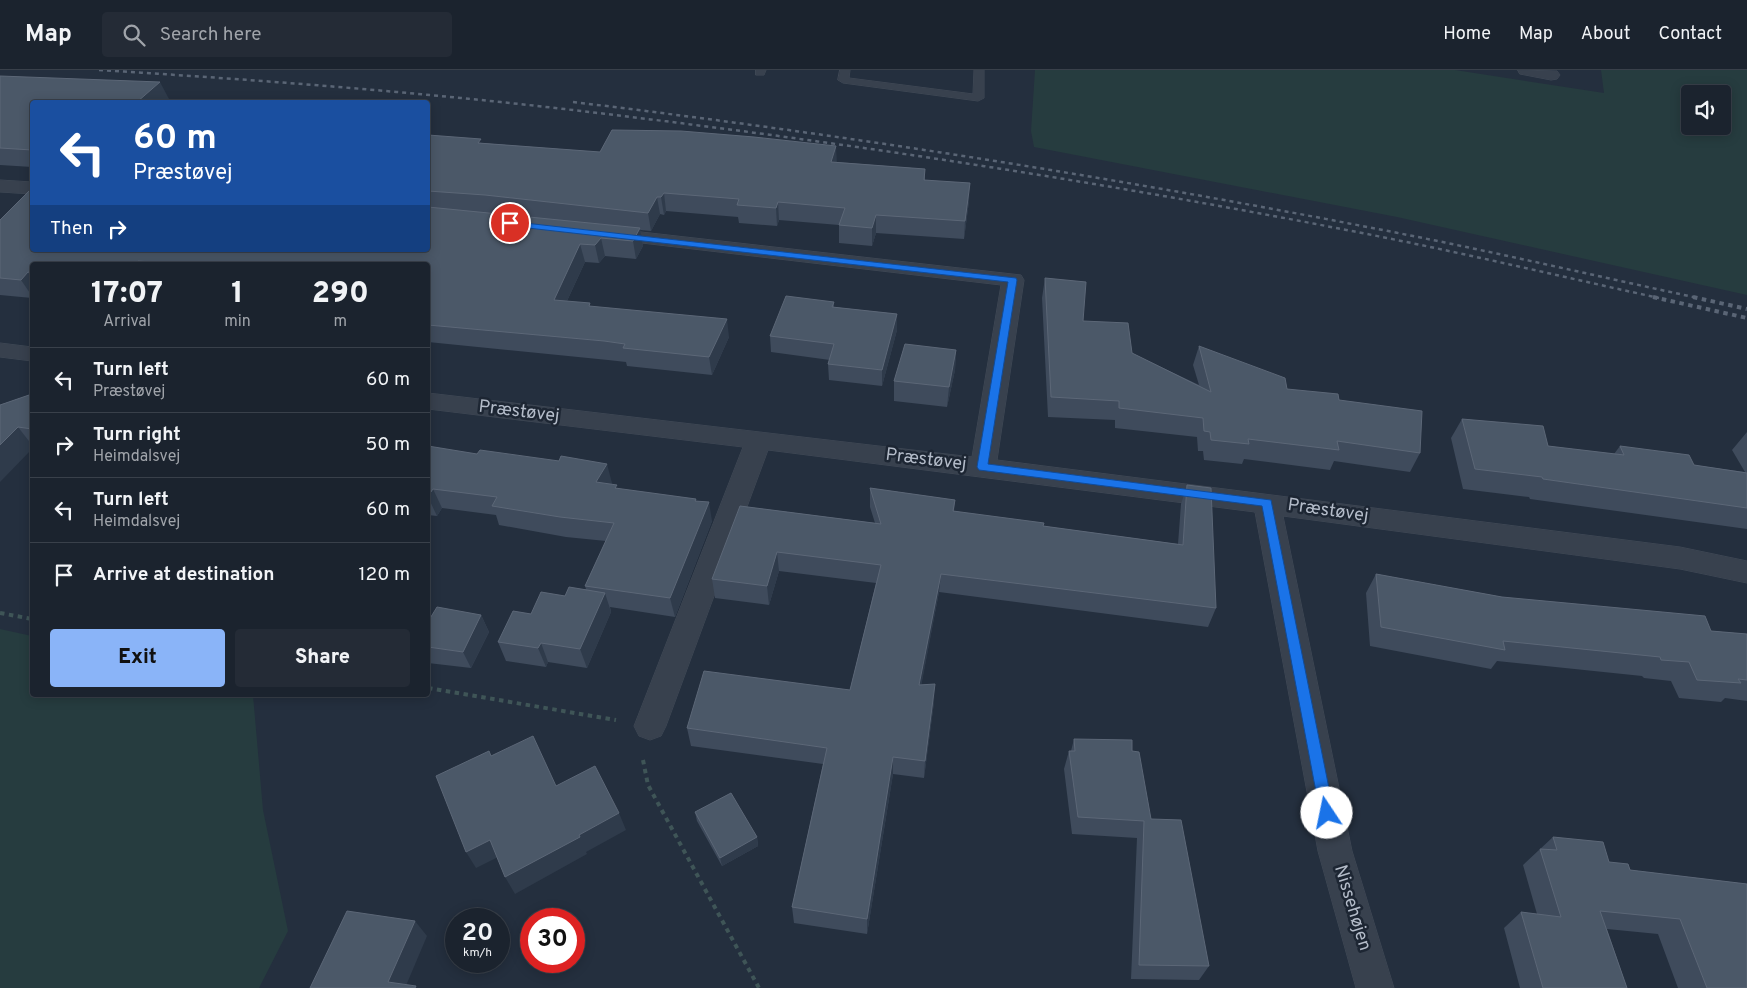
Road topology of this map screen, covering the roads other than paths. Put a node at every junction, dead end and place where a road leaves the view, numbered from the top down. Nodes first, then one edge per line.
1 (846, 70) edge
2 (979, 70) edge
3 (1526, 70) edge
4 (1551, 74) dead end
5 (0, 186) edge
6 (30, 188) edge
7 (589, 232) edge
8 (0, 350) edge
9 (30, 354) edge
10 (430, 401) edge
11 (759, 440) junction
12 (982, 467) junction
13 (1267, 503) junction
14 (1747, 572) edge
15 (650, 726) road end
16 (1375, 988) edge

1 - 2 lane
3 - 4 street
5 - 6 street
7 - 12 street
8 - 9 street
10 - 11 street, Præstøvej
11 - 12 street, Præstøvej
11 - 15 street
12 - 13 street, Præstøvej
13 - 14 street, Præstøvej
13 - 16 street, Nissehøjen

